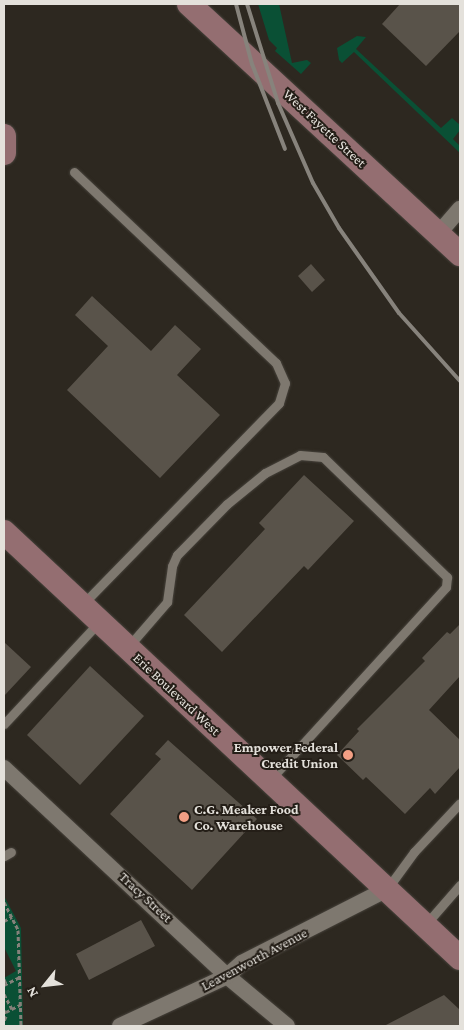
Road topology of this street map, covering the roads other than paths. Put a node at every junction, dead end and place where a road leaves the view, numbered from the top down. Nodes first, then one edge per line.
1 (190, 4) edge
2 (4, 136) edge
3 (4, 153) edge
4 (74, 172) dead end
5 (460, 209) edge
6 (439, 233) junction
7 (460, 254) edge
8 (4, 532) edge
9 (82, 605) junction
10 (100, 622) junction
11 (128, 647) junction
12 (4, 724) edge
13 (7, 778) edge
14 (270, 780) junction
15 (460, 803) edge
16 (460, 885) edge
17 (387, 889) junction
18 (425, 925) junction
19 (460, 958) edge
20 (227, 976) junction
21 (120, 1026) edge
22 (287, 1026) edge

1 - 6 main road, West Fayette Street
2 - 3 main road
4 - 9 lane
5 - 6 street
6 - 7 main road, West Fayette Street
8 - 9 main road, Erie Boulevard West
9 - 10 main road, Erie Boulevard West
10 - 11 main road, Erie Boulevard West
10 - 12 lane
11 - 14 main road, Erie Boulevard West
11 - 14 lane
13 - 20 street, Tracy Street
14 - 17 main road, Erie Boulevard West
15 - 17 lane
16 - 18 lane
17 - 18 main road, Erie Boulevard West
17 - 20 street, Leavenworth Avenue
18 - 19 main road, Erie Boulevard West
20 - 21 street, Leavenworth Avenue
20 - 22 street, Tracy Street

